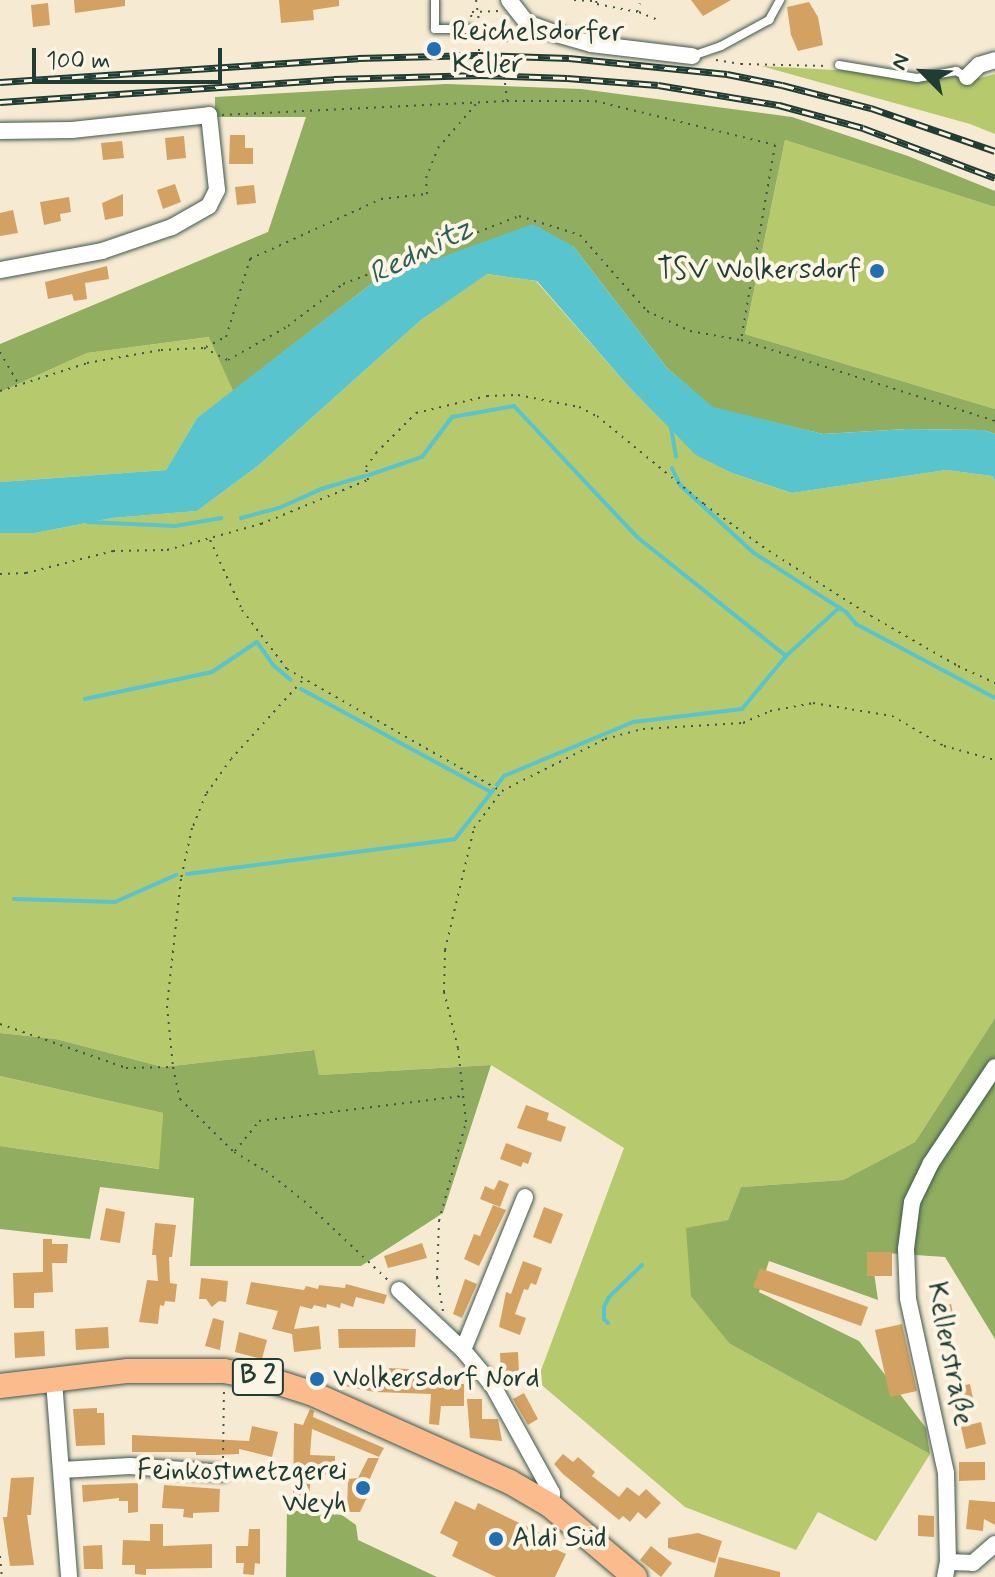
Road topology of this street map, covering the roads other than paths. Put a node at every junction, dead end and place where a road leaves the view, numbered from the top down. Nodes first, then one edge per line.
1 (435, 0) edge
2 (780, 0) edge
3 (507, 6) edge
4 (470, 29) dead end
5 (692, 56) joint
6 (995, 60) edge
7 (839, 65) road end
8 (967, 77) joint
9 (0, 131) edge
10 (0, 270) edge
11 (995, 1067) edge
12 (525, 1197) dead end
13 (399, 1290) road end
14 (463, 1350) junction
15 (54, 1381) junction
16 (0, 1386) edge
17 (62, 1470) junction
18 (223, 1473) road end
19 (551, 1506) junction
20 (995, 1544) edge
21 (946, 1569) edge
22 (69, 1577) edge
23 (635, 1577) edge

1 - 4 lane
2 - 5 lane
3 - 5 street
6 - 8 street
7 - 8 lane
9 - 10 street
11 - 21 street, Kellerstraße
12 - 14 street
13 - 14 street
14 - 19 street
15 - 16 main road, B 2
15 - 17 street
15 - 19 main road, B 2
17 - 18 street
17 - 22 street
19 - 23 main road, B 2
20 - 21 street

